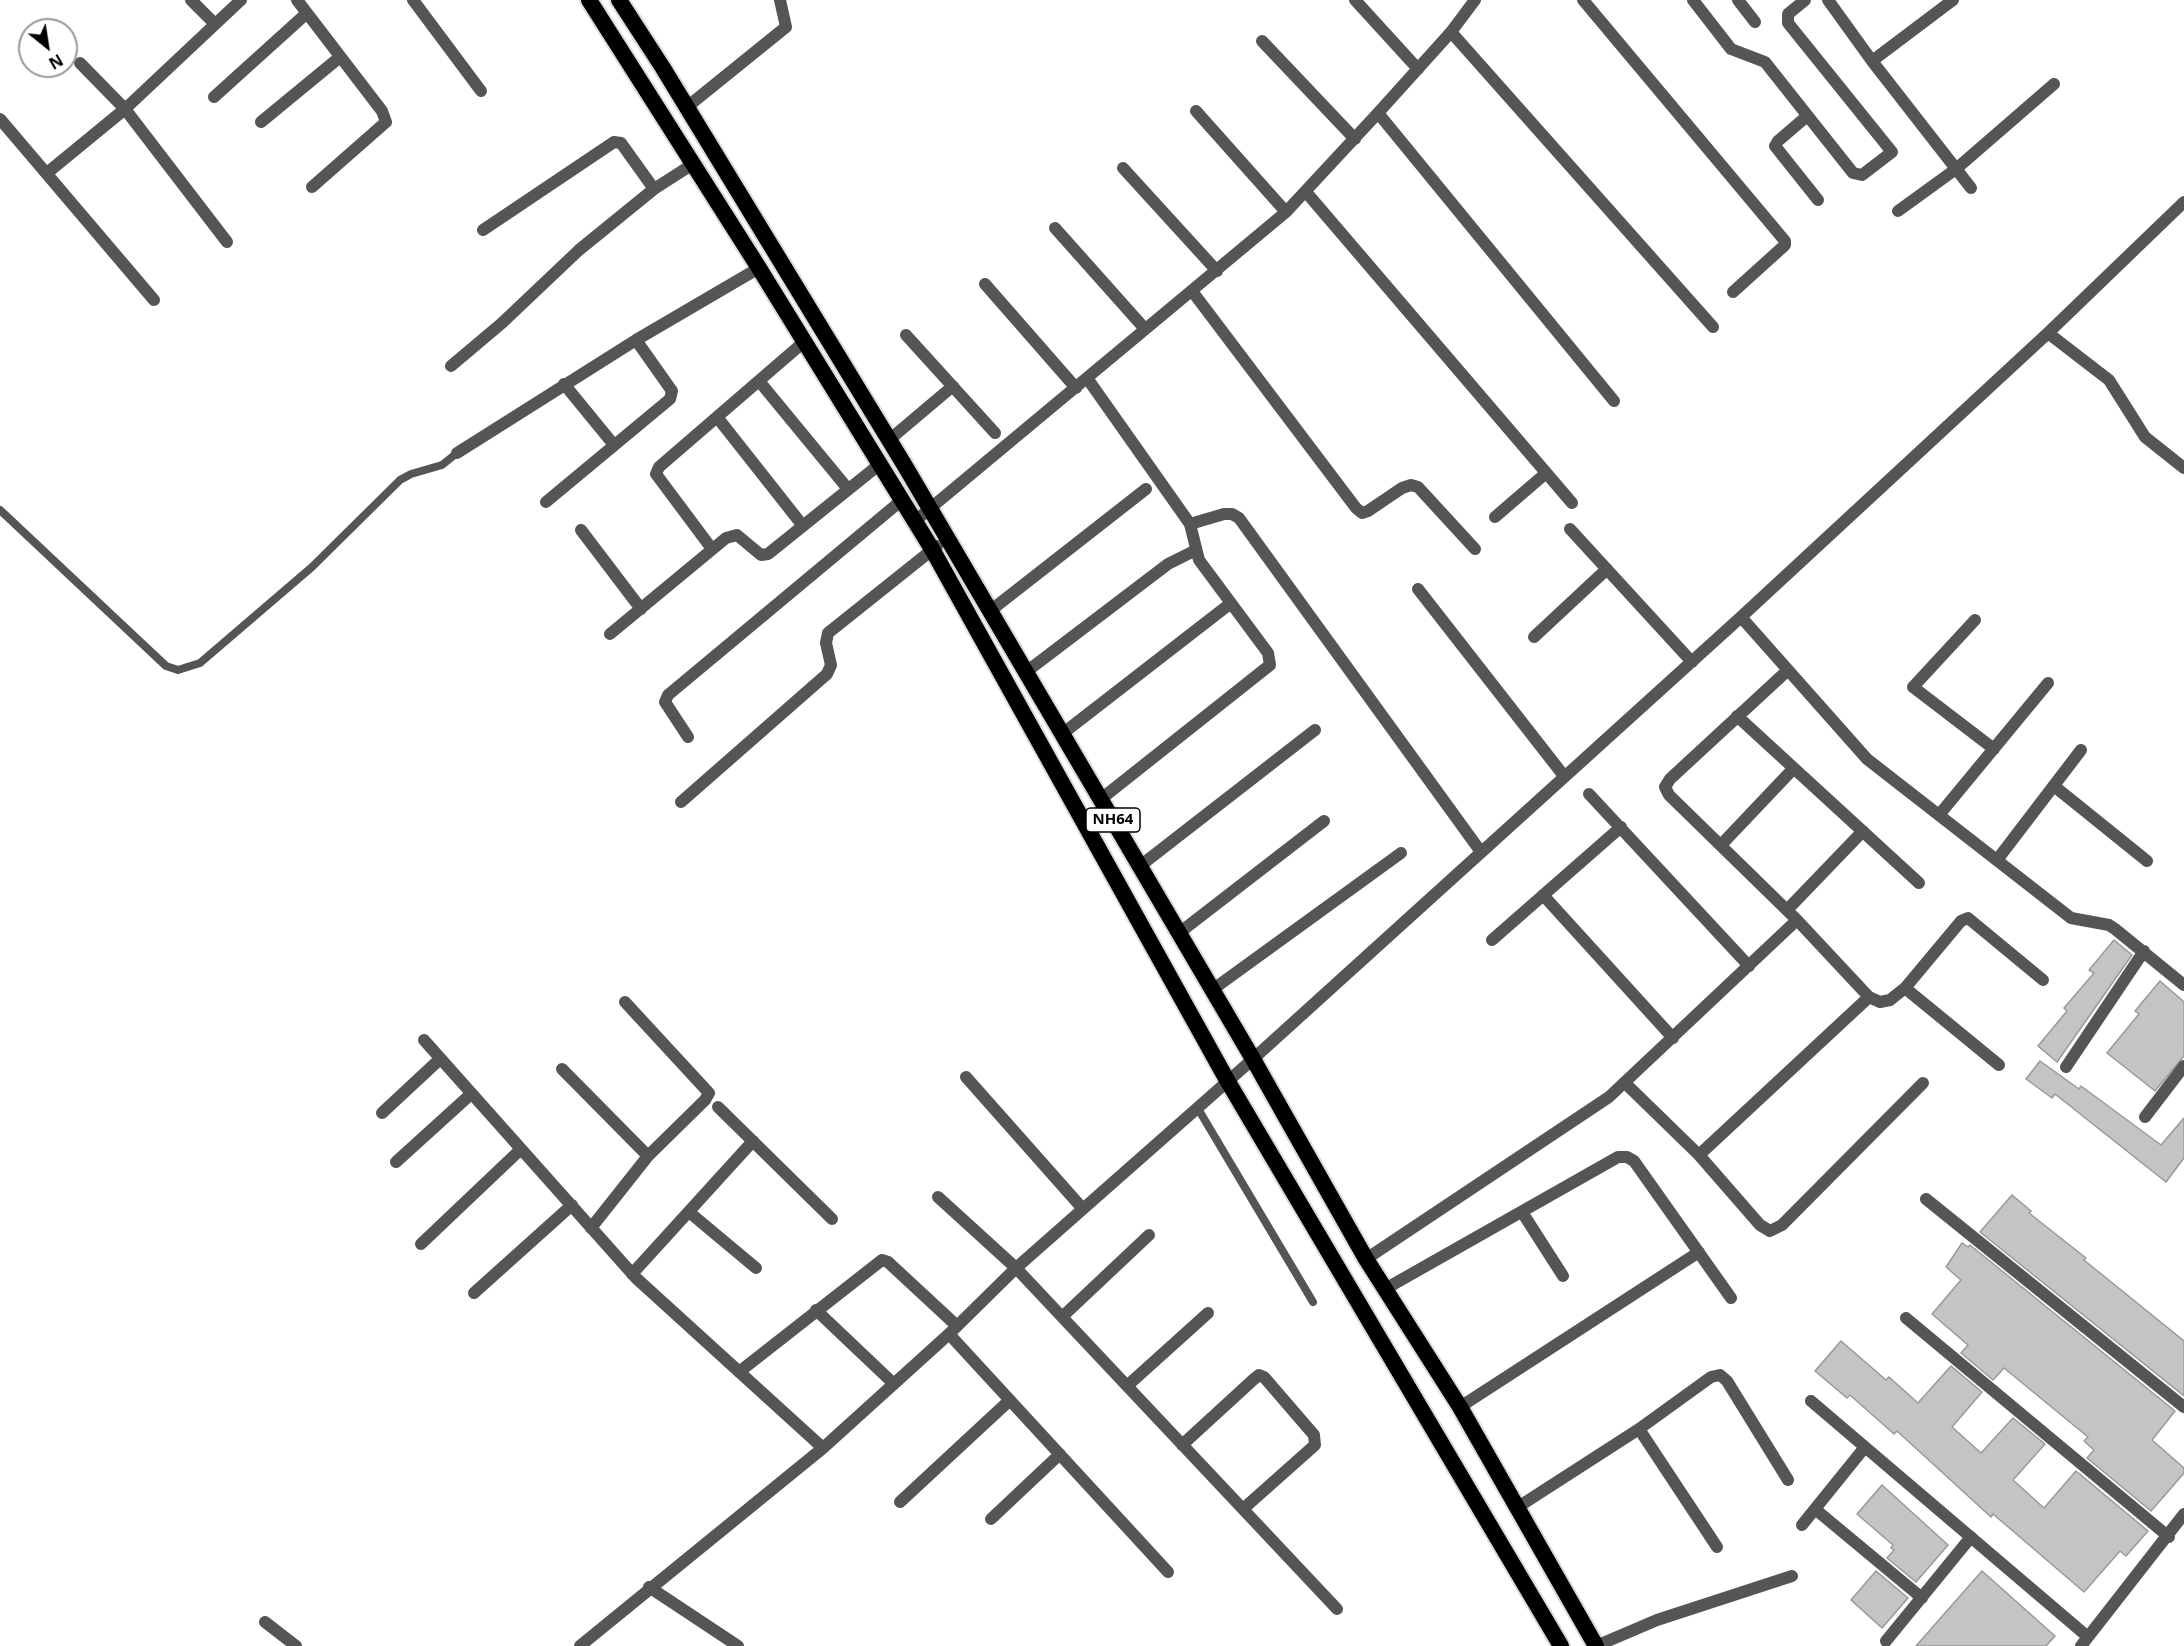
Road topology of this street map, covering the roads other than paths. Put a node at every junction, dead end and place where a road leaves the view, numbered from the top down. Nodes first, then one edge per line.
1 (191, 0) edge
2 (241, 0) edge
3 (297, 0) edge
4 (413, 0) edge
5 (589, 0) edge
6 (619, 0) edge
7 (780, 0) edge
8 (1355, 0) edge
9 (1475, 0) edge
10 (1583, 0) edge
11 (1693, 0) edge
12 (1738, 0) edge
13 (1805, 0) edge
14 (1828, 0) edge
15 (1953, 0) edge
16 (307, 13) junction
17 (1755, 22) dead end
18 (215, 24) junction
19 (1451, 32) junction
20 (1262, 41) dead end
21 (340, 57) junction
22 (1872, 61) junction
23 (80, 63) dead end
24 (1418, 69) junction
25 (2054, 84) dead end
26 (481, 91) dead end
27 (214, 97) dead end
28 (687, 107) junction
29 (125, 109) junction
30 (1196, 111) dead end
31 (1378, 114) junction
32 (1806, 117) junction
33 (0, 120) edge
34 (261, 122) dead end
35 (1354, 140) junction
36 (693, 164) junction
37 (1123, 168) dead end
38 (1956, 169) junction
39 (47, 172) junction
40 (312, 187) dead end
41 (1971, 188) dead end
42 (654, 189) junction
43 (1306, 192) junction
44 (1818, 200) dead end
45 (2184, 202) edge
46 (1898, 211) dead end
47 (1286, 212) junction
48 (1055, 228) dead end
49 (483, 230) dead end
50 (226, 242) dead end
51 (759, 268) junction
52 (1217, 271) junction
53 (986, 284) dead end
54 (1192, 291) junction
55 (1733, 292) dead end
56 (154, 300) dead end
57 (1713, 327) dead end
58 (1145, 329) junction
59 (2048, 333) junction
60 (906, 335) dead end
61 (636, 340) junction
62 (805, 341) junction
63 (451, 366) dead end
64 (1088, 378) junction
65 (759, 381) junction
66 (564, 384) junction
67 (953, 386) junction
68 (1076, 388) junction
69 (1614, 401) dead end
70 (717, 417) junction
71 (995, 433) dead end
72 (889, 440) junction
73 (614, 445) junction
74 (457, 453) joint
75 (880, 464) junction
76 (2184, 468) edge
77 (1545, 474) junction
78 (848, 489) junction
79 (1146, 489) dead end
80 (902, 500) junction
81 (546, 502) dead end
82 (1572, 503) dead end
83 (0, 510) edge
84 (931, 510) junction
85 (1495, 517) dead end
86 (915, 521) junction
87 (1190, 524) junction
88 (803, 526) junction
89 (1570, 529) dead end
90 (581, 530) dead end
91 (948, 539) junction
92 (712, 549) junction
93 (932, 549) junction
94 (1475, 549) dead end
95 (1196, 550) junction
96 (1607, 569) junction
97 (1418, 590) dead end
98 (1231, 603) junction
99 (641, 609) junction
100 (990, 611) junction
101 (1741, 617) junction
102 (1975, 620) dead end
103 (610, 634) dead end
104 (1534, 637) dead end
105 (1692, 662) junction
106 (1788, 670) junction
107 (1026, 672) junction
108 (2048, 683) dead end
109 (1737, 716) junction
110 (1315, 730) dead end
111 (1062, 734) junction
112 (688, 737) dead end
113 (1994, 749) junction
114 (2081, 750) dead end
115 (1794, 768) junction
116 (1564, 776) junction
117 (2054, 786) junction
118 (1589, 794) dead end
119 (1101, 799) junction
120 (681, 802) dead end
121 (1939, 815) junction
122 (1324, 821) dead end
123 (1621, 827) junction
124 (1863, 831) junction
125 (1721, 845) junction
126 (1481, 852) junction
127 (1401, 853) dead end
128 (1997, 860) junction
129 (2147, 861) dead end
130 (1140, 866) junction
131 (1919, 884) dead end
132 (1543, 895) junction
133 (1787, 910) junction
134 (1797, 920) junction
135 (1179, 933) junction
136 (1492, 940) dead end
137 (2144, 951) junction
138 (1749, 966) junction
139 (2043, 980) dead end
140 (2184, 985) edge
141 (1905, 988) junction
142 (1212, 990) junction
143 (1869, 997) junction
144 (625, 1002) dead end
145 (1673, 1038) junction
146 (423, 1040) dead end
147 (440, 1059) junction
148 (1253, 1059) junction
149 (1999, 1065) dead end
150 (2184, 1066) edge
151 (2066, 1067) dead end
152 (562, 1069) dead end
153 (966, 1077) dead end
154 (1227, 1080) junction
155 (1625, 1083) junction
156 (1923, 1083) dead end
157 (471, 1094) junction
158 (718, 1107) dead end
159 (1197, 1107) junction
160 (382, 1113) dead end
161 (2145, 1118) dead end
162 (753, 1142) junction
163 (520, 1150) junction
164 (1699, 1155) junction
165 (648, 1156) junction
166 (396, 1162) dead end
167 (938, 1197) dead end
168 (1926, 1199) dead end
169 (572, 1205) junction
170 (1083, 1209) junction
171 (689, 1212) junction
172 (1522, 1212) junction
173 (832, 1219) dead end
174 (591, 1228) junction
175 (1149, 1235) dead end
176 (421, 1244) dead end
177 (1699, 1252) junction
178 (1366, 1259) junction
179 (756, 1268) dead end
180 (1016, 1268) junction
181 (632, 1274) junction
182 (1563, 1276) dead end
183 (1385, 1289) junction
184 (474, 1293) dead end
185 (1731, 1298) dead end
186 (1313, 1302) dead end
187 (816, 1310) junction
188 (1208, 1313) dead end
189 (1062, 1317) junction
190 (1906, 1318) dead end
191 (953, 1330) junction
192 (739, 1372) junction
193 (894, 1384) junction
194 (1127, 1386) junction
195 (1010, 1400) junction
196 (1811, 1401) dead end
197 (1460, 1407) junction
198 (2184, 1407) edge
199 (1639, 1429) junction
200 (1182, 1444) junction
201 (1865, 1447) junction
202 (823, 1448) junction
203 (1060, 1454) junction
204 (1788, 1480) dead end
205 (900, 1502) dead end
206 (1518, 1507) junction
207 (1243, 1509) junction
208 (1815, 1509) junction
209 (2184, 1514) edge
210 (991, 1519) dead end
211 (1802, 1525) dead end
212 (1971, 1537) junction
213 (2169, 1537) junction
214 (1717, 1547) dead end
215 (1168, 1572) dead end
216 (1792, 1576) dead end
217 (649, 1587) junction
218 (1922, 1598) junction
219 (1337, 1609) dead end
220 (265, 1622) dead end
221 (1886, 1641) dead end
222 (2084, 1641) edge
223 (296, 1646) edge
224 (580, 1646) edge
225 (738, 1646) edge
226 (1561, 1646) edge
227 (1596, 1646) edge

1 - 18 street
2 - 18 street
3 - 16 street
4 - 26 street
5 - 36 highway, NH64
6 - 28 highway, NH64
7 - 28 street
8 - 24 street
9 - 19 street
10 - 55 street
11 - 32 street
12 - 17 street
13 - 32 street
14 - 22 street
15 - 22 street
16 - 21 street
16 - 27 street
18 - 29 street
19 - 24 street
19 - 57 street
20 - 35 street
21 - 34 street
21 - 40 street
22 - 38 street
23 - 29 street
24 - 31 street
25 - 38 street
28 - 72 highway, NH64
29 - 39 street
29 - 50 street
30 - 47 street
31 - 35 street
31 - 69 street
32 - 44 street
33 - 39 street
35 - 43 street
36 - 42 street
36 - 51 highway, NH64
37 - 52 street
38 - 41 street
38 - 46 street
39 - 56 street
42 - 49 street
42 - 63 street
43 - 47 street
43 - 77 street
45 - 59 street
47 - 52 street
48 - 58 street
51 - 61 street
51 - 62 highway, NH64
52 - 54 street
53 - 68 street
54 - 58 street
54 - 94 street
58 - 64 street
59 - 76 street
59 - 101 street
60 - 67 street
61 - 66 street
61 - 73 street
62 - 65 street
62 - 75 highway, NH64
64 - 68 street
64 - 87 street
65 - 70 street
65 - 78 street
66 - 73 street
66 - 74 street
67 - 71 street
67 - 72 street
68 - 84 street
70 - 88 street
70 - 92 street
72 - 84 highway, NH64
73 - 81 street
74 - 83 lane
75 - 78 street
75 - 80 highway, NH64
77 - 82 street
77 - 85 street
78 - 88 street
79 - 100 street
80 - 86 highway, NH64
80 - 112 street
84 - 86 street
84 - 91 highway, NH64
86 - 93 highway, NH64
87 - 95 street
87 - 126 street
88 - 92 street
89 - 96 street
90 - 99 street
91 - 93 street
91 - 100 highway, NH64
92 - 99 street
93 - 120 street
93 - 154 highway, NH64
95 - 98 street
95 - 107 street
96 - 104 street
96 - 105 street
97 - 116 street
98 - 111 street
98 - 119 street
99 - 103 street
100 - 107 highway, NH64
101 - 105 street
101 - 106 street
102 - 113 street
105 - 116 street
106 - 109 street
106 - 121 street
107 - 111 highway, NH64
108 - 113 street
109 - 115 street
109 - 125 street
110 - 130 street
111 - 119 highway, NH64
113 - 121 street
114 - 117 street
115 - 124 street
115 - 125 street
116 - 126 street
117 - 128 street
117 - 129 street
118 - 123 street
119 - 130 highway, NH64
121 - 128 street
122 - 135 street
123 - 132 street
123 - 138 street
124 - 131 street
124 - 133 street
125 - 133 street
126 - 148 street
127 - 142 street
128 - 137 street
130 - 135 highway, NH64
132 - 136 street
132 - 145 street
133 - 134 street
134 - 138 street
134 - 143 street
135 - 142 highway, NH64
137 - 140 street
137 - 151 street
138 - 145 street
139 - 141 street
141 - 143 street
141 - 149 street
142 - 148 highway, NH64
143 - 164 street
144 - 165 street
145 - 155 street
146 - 147 street
147 - 157 street
147 - 160 street
148 - 154 street
148 - 178 highway, NH64
150 - 161 street
152 - 165 street
153 - 170 street
154 - 159 street
154 - 226 highway, NH64
155 - 164 street
155 - 178 street
156 - 164 street
157 - 163 street
157 - 166 street
158 - 162 street
159 - 170 street
159 - 186 lane
162 - 171 street
162 - 173 street
163 - 169 street
163 - 176 street
165 - 174 street
167 - 180 street
168 - 198 street
169 - 174 street
169 - 184 street
170 - 180 street
171 - 179 street
171 - 181 street
172 - 177 street
172 - 182 street
172 - 183 street
174 - 181 street
175 - 189 street
177 - 185 street
177 - 197 street
178 - 183 highway, NH64
180 - 189 street
180 - 191 street
181 - 192 street
183 - 197 highway, NH64
187 - 191 street
187 - 192 street
187 - 193 street
188 - 194 street
189 - 194 street
190 - 213 street
191 - 193 street
191 - 195 street
192 - 202 street
193 - 202 street
194 - 200 street
195 - 203 street
195 - 205 street
196 - 201 street
197 - 206 highway, NH64
199 - 204 street
199 - 206 street
199 - 214 street
200 - 207 street
200 - 207 street
201 - 208 street
201 - 212 street
202 - 217 street
203 - 210 street
203 - 215 street
206 - 227 highway, NH64
207 - 219 street
208 - 211 street
208 - 218 street
209 - 213 street
212 - 218 street
212 - 222 street
213 - 222 street
216 - 227 street
217 - 224 street
217 - 225 street
218 - 221 street
220 - 223 street

